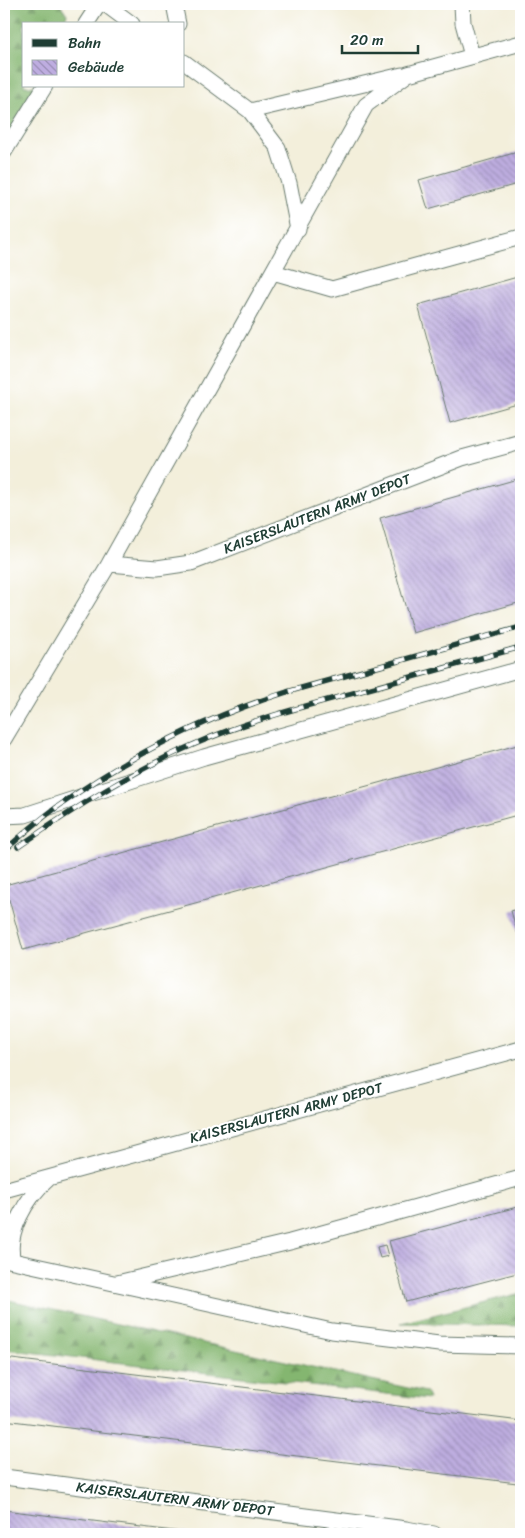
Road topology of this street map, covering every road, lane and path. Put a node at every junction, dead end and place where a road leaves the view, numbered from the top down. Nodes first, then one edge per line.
1 (99, 4) edge
2 (106, 4) edge
3 (174, 4) edge
4 (462, 4) edge
5 (87, 22) edge
6 (129, 22) edge
7 (178, 22) edge
8 (521, 43) edge
9 (472, 56) junction
10 (185, 59) edge
11 (408, 74) junction
12 (44, 88) edge
13 (250, 111) junction
14 (4, 152) edge
15 (298, 229) junction
16 (521, 237) edge
17 (273, 272) junction
18 (521, 442) edge
19 (109, 564) junction
20 (521, 669) edge
21 (4, 739) edge
22 (4, 816) edge
23 (521, 1049) edge
24 (50, 1177) junction
25 (521, 1178) edge
26 (4, 1190) edge
27 (8, 1260) edge
28 (113, 1284) junction
29 (521, 1346) edge
30 (4, 1477) edge
31 (405, 1532) edge
32 (434, 1534) edge

1 - 5 lane
2 - 6 lane
3 - 7 lane
4 - 9 lane
8 - 9 lane
9 - 11 lane
10 - 13 lane
11 - 13 lane
11 - 15 lane
12 - 14 lane
13 - 15 lane
15 - 17 lane
16 - 17 lane
17 - 19 lane
18 - 19 lane, KAISERSLAUTERN ARMY DEPOT
19 - 21 lane
20 - 22 lane
23 - 24 lane, KAISERSLAUTERN ARMY DEPOT
24 - 26 lane, KAISERSLAUTERN ARMY DEPOT
24 - 27 lane
25 - 28 lane
27 - 28 lane
28 - 29 lane
30 - 31 lane, KAISERSLAUTERN ARMY DEPOT
31 - 32 lane, KAISERSLAUTERN ARMY DEPOT

